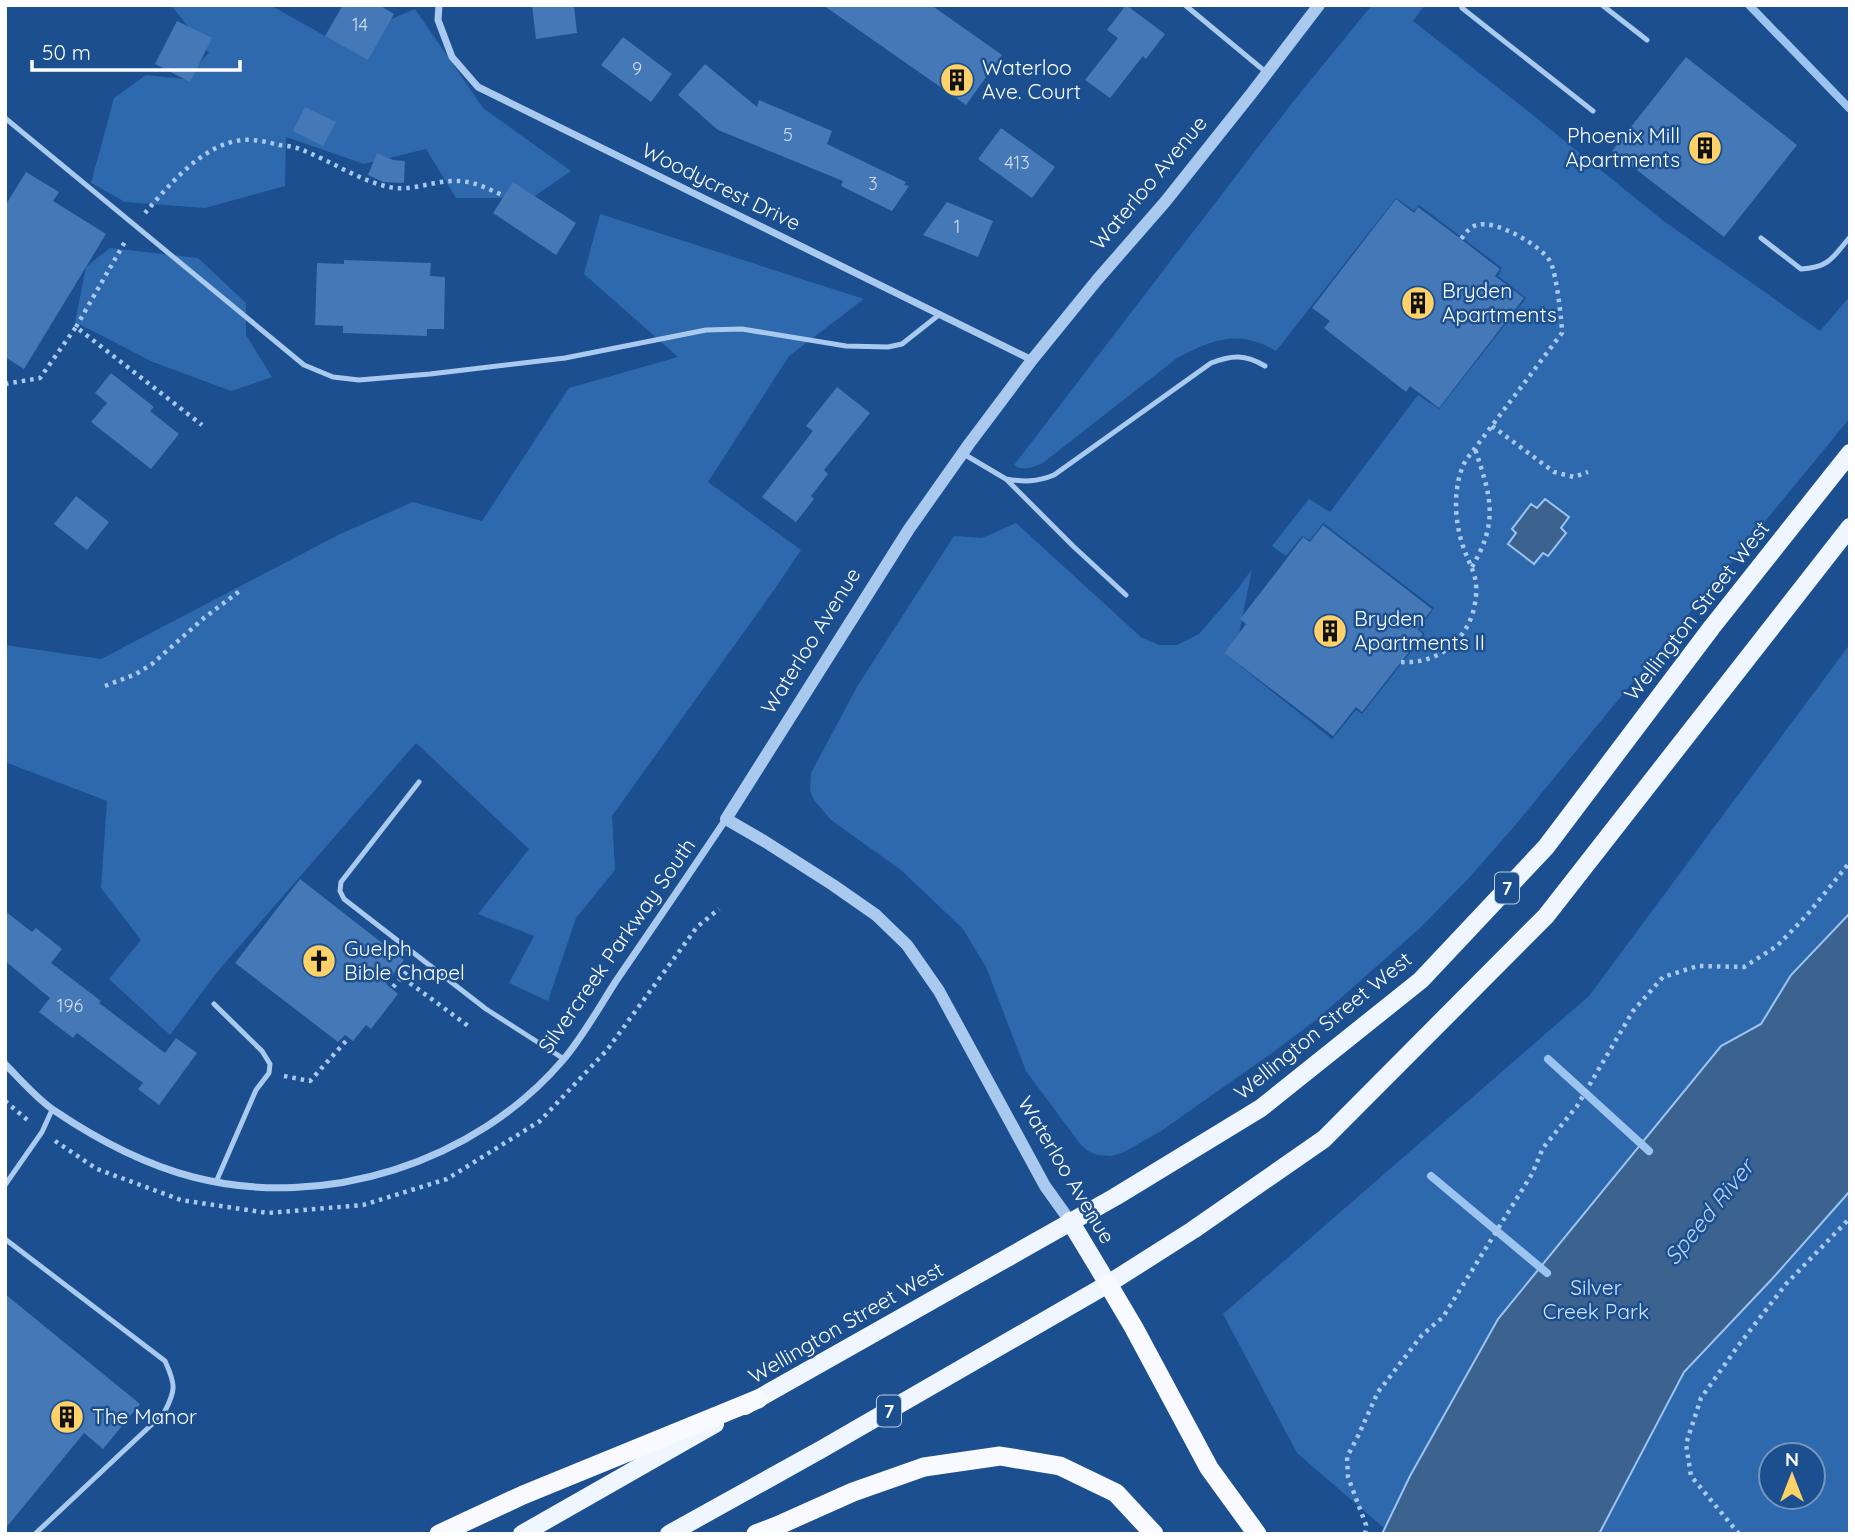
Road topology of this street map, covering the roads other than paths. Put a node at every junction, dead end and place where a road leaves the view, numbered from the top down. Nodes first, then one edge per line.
1 (439, 5) edge
2 (1185, 5) edge
3 (1319, 5) edge
4 (1461, 5) edge
5 (1602, 5) edge
6 (1647, 40) dead end
7 (1267, 73) junction
8 (1593, 111) dead end
9 (5, 118) edge
10 (1850, 237) edge
11 (1761, 238) dead end
12 (940, 314) junction
13 (1032, 360) junction
14 (1265, 366) dead end
15 (962, 453) junction
16 (1850, 453) edge
17 (1006, 479) junction
18 (1850, 527) edge
19 (1126, 595) dead end
20 (419, 782) dead end
21 (726, 819) junction
22 (214, 1004) dead end
23 (564, 1059) junction
24 (5, 1065) edge
25 (52, 1110) junction
26 (216, 1182) junction
27 (5, 1185) edge
28 (1070, 1221) junction
29 (5, 1240) edge
30 (1108, 1284) junction
31 (758, 1399) junction
32 (35, 1534) edge
33 (439, 1534) edge
34 (522, 1534) edge
35 (669, 1534) edge
36 (756, 1534) edge
37 (1154, 1534) edge
38 (1257, 1534) edge

1 - 12 street, Woodycrest Drive
2 - 7 lane
3 - 7 street, Waterloo Avenue
4 - 8 lane
5 - 6 lane
7 - 13 street, Waterloo Avenue
9 - 12 lane
10 - 11 lane
12 - 13 street, Woodycrest Drive
13 - 15 street, Waterloo Avenue
14 - 17 lane
15 - 17 lane
15 - 21 street, Waterloo Avenue
16 - 28 main road, Wellington Street West / 7
17 - 19 lane
18 - 30 main road, 7
20 - 23 lane
21 - 23 street, Silvercreek Parkway South
21 - 28 street, Waterloo Avenue
22 - 26 lane
23 - 26 street, Silvercreek Parkway South
24 - 25 street, Silvercreek Parkway South
25 - 26 street, Silvercreek Parkway South
25 - 27 lane
28 - 30 main road, Waterloo Avenue
28 - 31 main road, Wellington Street West / 7
29 - 32 lane
30 - 35 main road, 7
30 - 38 highway
31 - 33 highway
31 - 34 main road, Wellington Street West
36 - 37 highway

